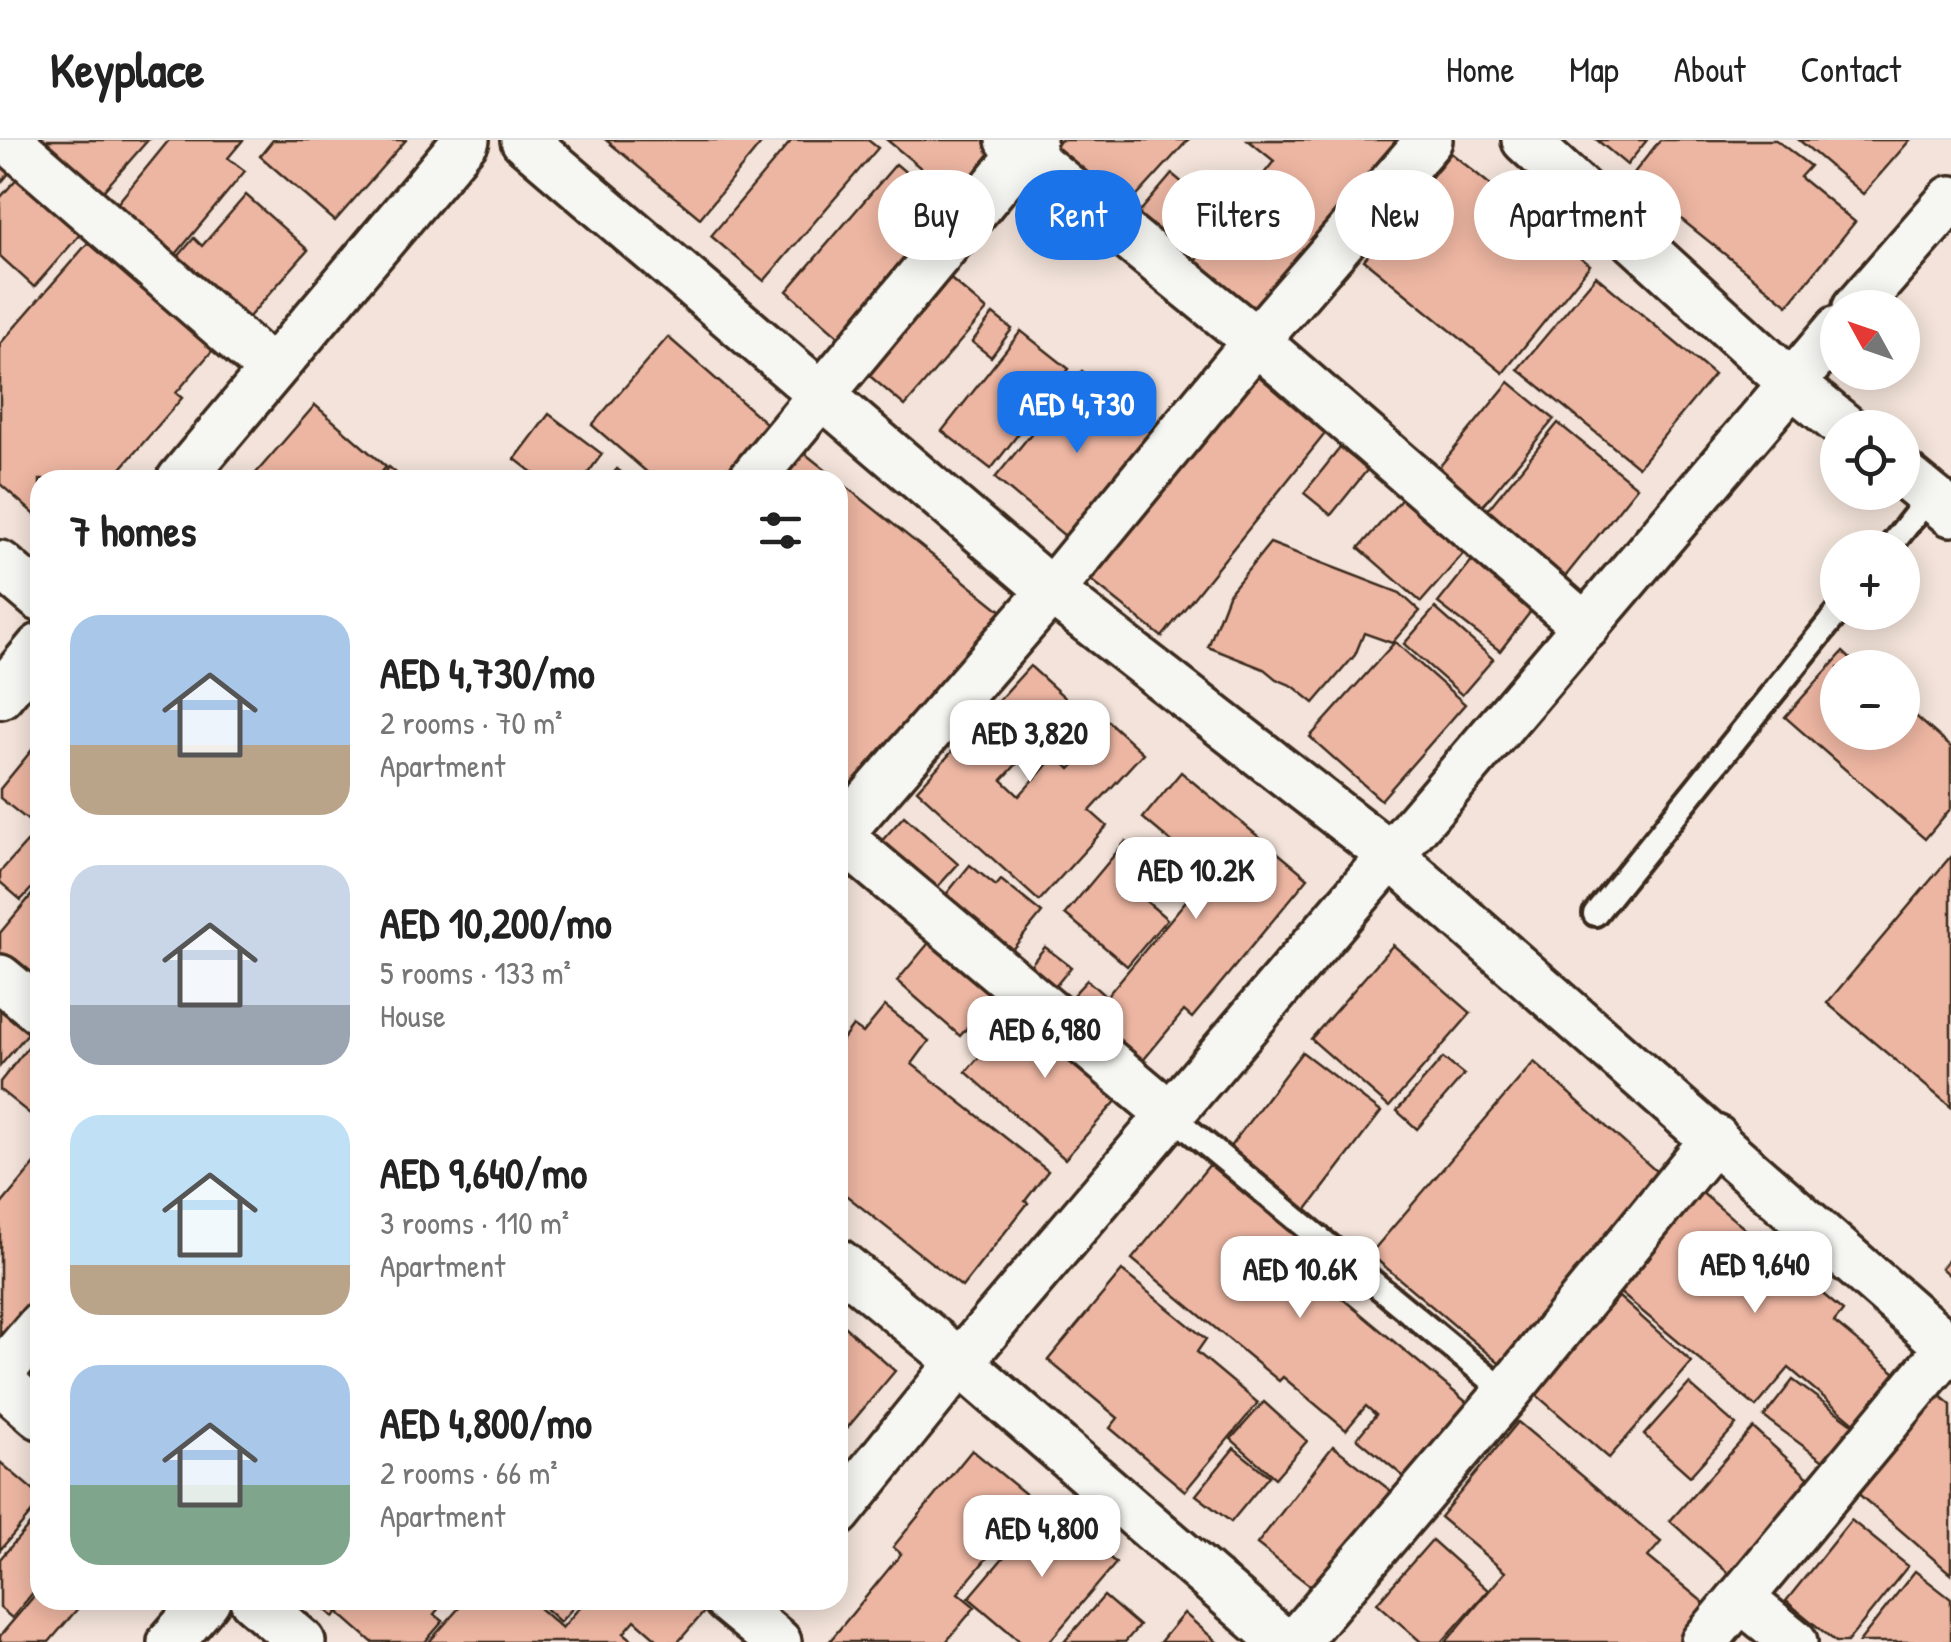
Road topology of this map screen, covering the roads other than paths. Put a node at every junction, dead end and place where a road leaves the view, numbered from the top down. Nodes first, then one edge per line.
1 (8, 140) edge
2 (466, 140) edge
3 (524, 140) edge
4 (1429, 140) edge
5 (1524, 140) edge
6 (1022, 144) edge
7 (1951, 199) edge
8 (1872, 290) edge
9 (1256, 341) junction
10 (1820, 350) edge
11 (272, 370) junction
12 (1791, 383) junction
13 (824, 395) junction
14 (1824, 410) edge
15 (188, 470) edge
16 (760, 470) edge
17 (1928, 494) edge
18 (1902, 530) edge
19 (0, 564) edge
20 (30, 590) edge
21 (1051, 591) junction
22 (1586, 626) junction
23 (1824, 630) edge
24 (30, 659) edge
25 (0, 696) edge
26 (848, 824) edge
27 (848, 843) edge
28 (1390, 855) junction
29 (1595, 914) dead end
30 (0, 978) edge
31 (30, 1003) edge
32 (1172, 1116) junction
33 (1715, 1138) junction
34 (848, 1270) edge
35 (30, 1338) edge
36 (1950, 1348) edge
37 (960, 1362) junction
38 (0, 1373) edge
39 (0, 1381) edge
40 (1506, 1393) junction
41 (30, 1407) edge
42 (848, 1501) edge
43 (1741, 1599) junction
44 (198, 1610) edge
45 (265, 1610) edge
46 (171, 1642) edge
47 (302, 1642) edge
48 (1283, 1642) edge
49 (1295, 1642) edge
50 (1704, 1642) edge
51 (1794, 1642) edge

1 - 11 street
2 - 11 street
3 - 13 street
4 - 9 street
5 - 12 street
6 - 9 street
6 - 13 street
7 - 8 street
9 - 21 street
9 - 22 street
10 - 12 street
11 - 15 street
12 - 14 street
12 - 22 street
13 - 16 street
13 - 21 street
17 - 18 lane
19 - 20 street
21 - 26 street
21 - 28 street
22 - 28 street
23 - 29 lane
24 - 25 street
27 - 32 street
28 - 32 street
28 - 33 street
30 - 31 street
32 - 37 street
32 - 40 lane
33 - 36 street
33 - 40 street
34 - 37 street
35 - 38 street
36 - 43 street
37 - 42 street
37 - 48 street
39 - 41 street
40 - 49 street
43 - 50 street
43 - 51 street
44 - 46 street
45 - 47 street

